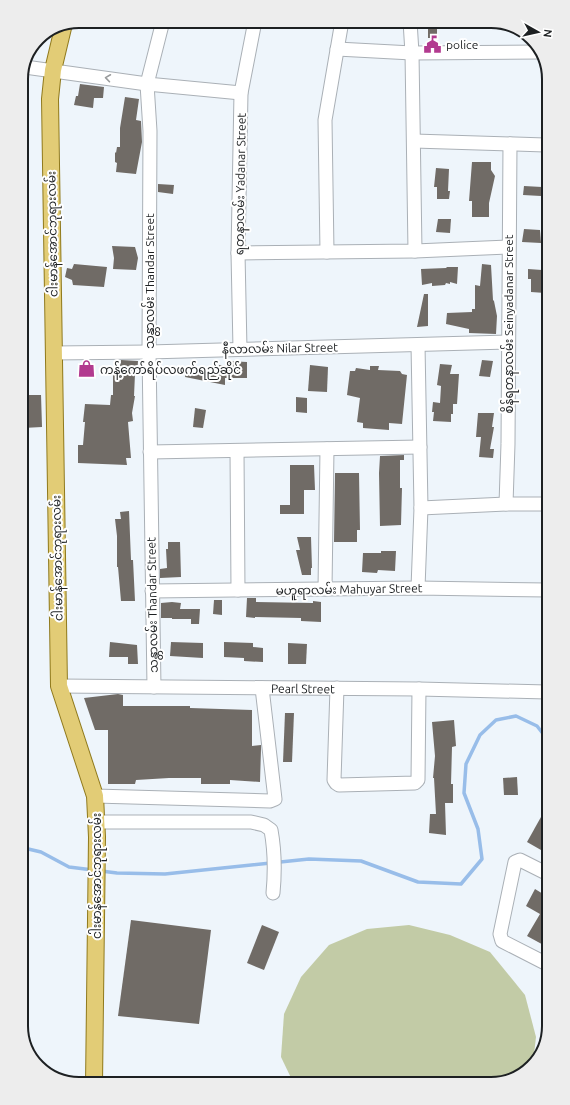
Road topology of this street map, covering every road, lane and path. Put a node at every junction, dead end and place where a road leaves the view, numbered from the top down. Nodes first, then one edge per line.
1 (161, 28) edge
2 (255, 28) edge
3 (341, 28) edge
4 (410, 28) edge
5 (62, 31) edge
6 (337, 49) junction
7 (534, 52) edge
8 (412, 53) junction
9 (30, 68) edge
10 (53, 70) junction
11 (147, 84) junction
12 (241, 93) junction
13 (414, 141) junction
14 (510, 144) junction
15 (542, 144) edge
16 (508, 247) junction
17 (415, 251) junction
18 (327, 252) junction
19 (238, 253) junction
20 (508, 342) junction
21 (418, 345) junction
22 (240, 349) junction
23 (53, 352) junction
24 (149, 352) junction
25 (420, 447) junction
26 (327, 449) junction
27 (237, 451) junction
28 (150, 452) junction
29 (506, 504) junction
30 (542, 504) edge
31 (421, 508) junction
32 (418, 588) junction
33 (325, 589) junction
34 (238, 590) junction
35 (542, 590) edge
36 (152, 591) junction
37 (59, 686) junction
38 (154, 687) junction
39 (262, 688) junction
40 (337, 688) junction
41 (419, 689) junction
42 (542, 692) edge
43 (95, 796) junction
44 (96, 822) junction
45 (542, 871) edge
46 (273, 893) dead end
47 (542, 961) edge
48 (94, 1077) edge

1 - 11 street, သန္တာလမ်း Thandar Street
2 - 12 street, ရတနာလမ်း Yadanar Street
3 - 6 street
4 - 8 street
5 - 10 main road, ငါးမာန်အောင်ဘုရားလမ်း
6 - 8 street
6 - 18 street
7 - 8 street
8 - 13 street
9 - 10 street
11 -> 10 street
10 - 23 main road, ငါးမာန်အောင်ဘုရားလမ်း
11 - 12 street
11 - 24 street, သန္တာလမ်း Thandar Street
12 - 19 street, ရတနာလမ်း Yadanar Street
13 - 14 street
13 - 17 street
14 - 15 street
14 - 16 street, စိန်ရတနာလမ်း Seinyadanar Street
16 - 17 street
16 - 20 street, စိန်ရတနာလမ်း Seinyadanar Street
17 - 18 street
18 - 19 street
19 - 22 street, ရတနာလမ်း Yadanar Street
20 - 21 street, နီလာလမ်း Nilar Street
20 - 29 street, စိန်ရတနာလမ်း Seinyadanar Street
21 - 22 street, နီလာလမ်း Nilar Street
21 - 25 street
22 - 24 street, နီလာလမ်း Nilar Street
23 - 24 street, နီလာလမ်း Nilar Street
23 - 37 main road, ငါးမာန်အောင်ဘုရားလမ်း
24 - 28 street, သန္တာလမ်း Thandar Street
25 - 26 street
25 - 31 street
26 - 27 street
26 - 33 street
27 - 28 street
27 - 34 street
28 - 36 street, သန္တာလမ်း Thandar Street
29 - 30 street
29 - 31 street
31 - 32 street
32 - 33 street, မဟူရာလမ်း Mahuyar Street
32 - 35 street, မဟူရာလမ်း Mahuyar Street
33 - 34 street, မဟူရာလမ်း Mahuyar Street
34 - 36 street, မဟူရာလမ်း Mahuyar Street
36 - 38 street, သန္တာလမ်း Thandar Street
37 - 38 street, Pearl Street
37 - 43 main road, ငါးမာန်အောင်ဘုရားလမ်း
38 - 39 street, Pearl Street
39 - 40 street, Pearl Street
39 - 43 street
40 - 41 street, Pearl Street
40 - 41 street
41 - 42 street, Pearl Street
43 - 44 main road, ငါးမာန်အောင်ဘုရားလမ်း
44 - 46 street
44 - 48 main road, ငါးမာန်အောင်ဘုရားလမ်း
45 - 47 street

